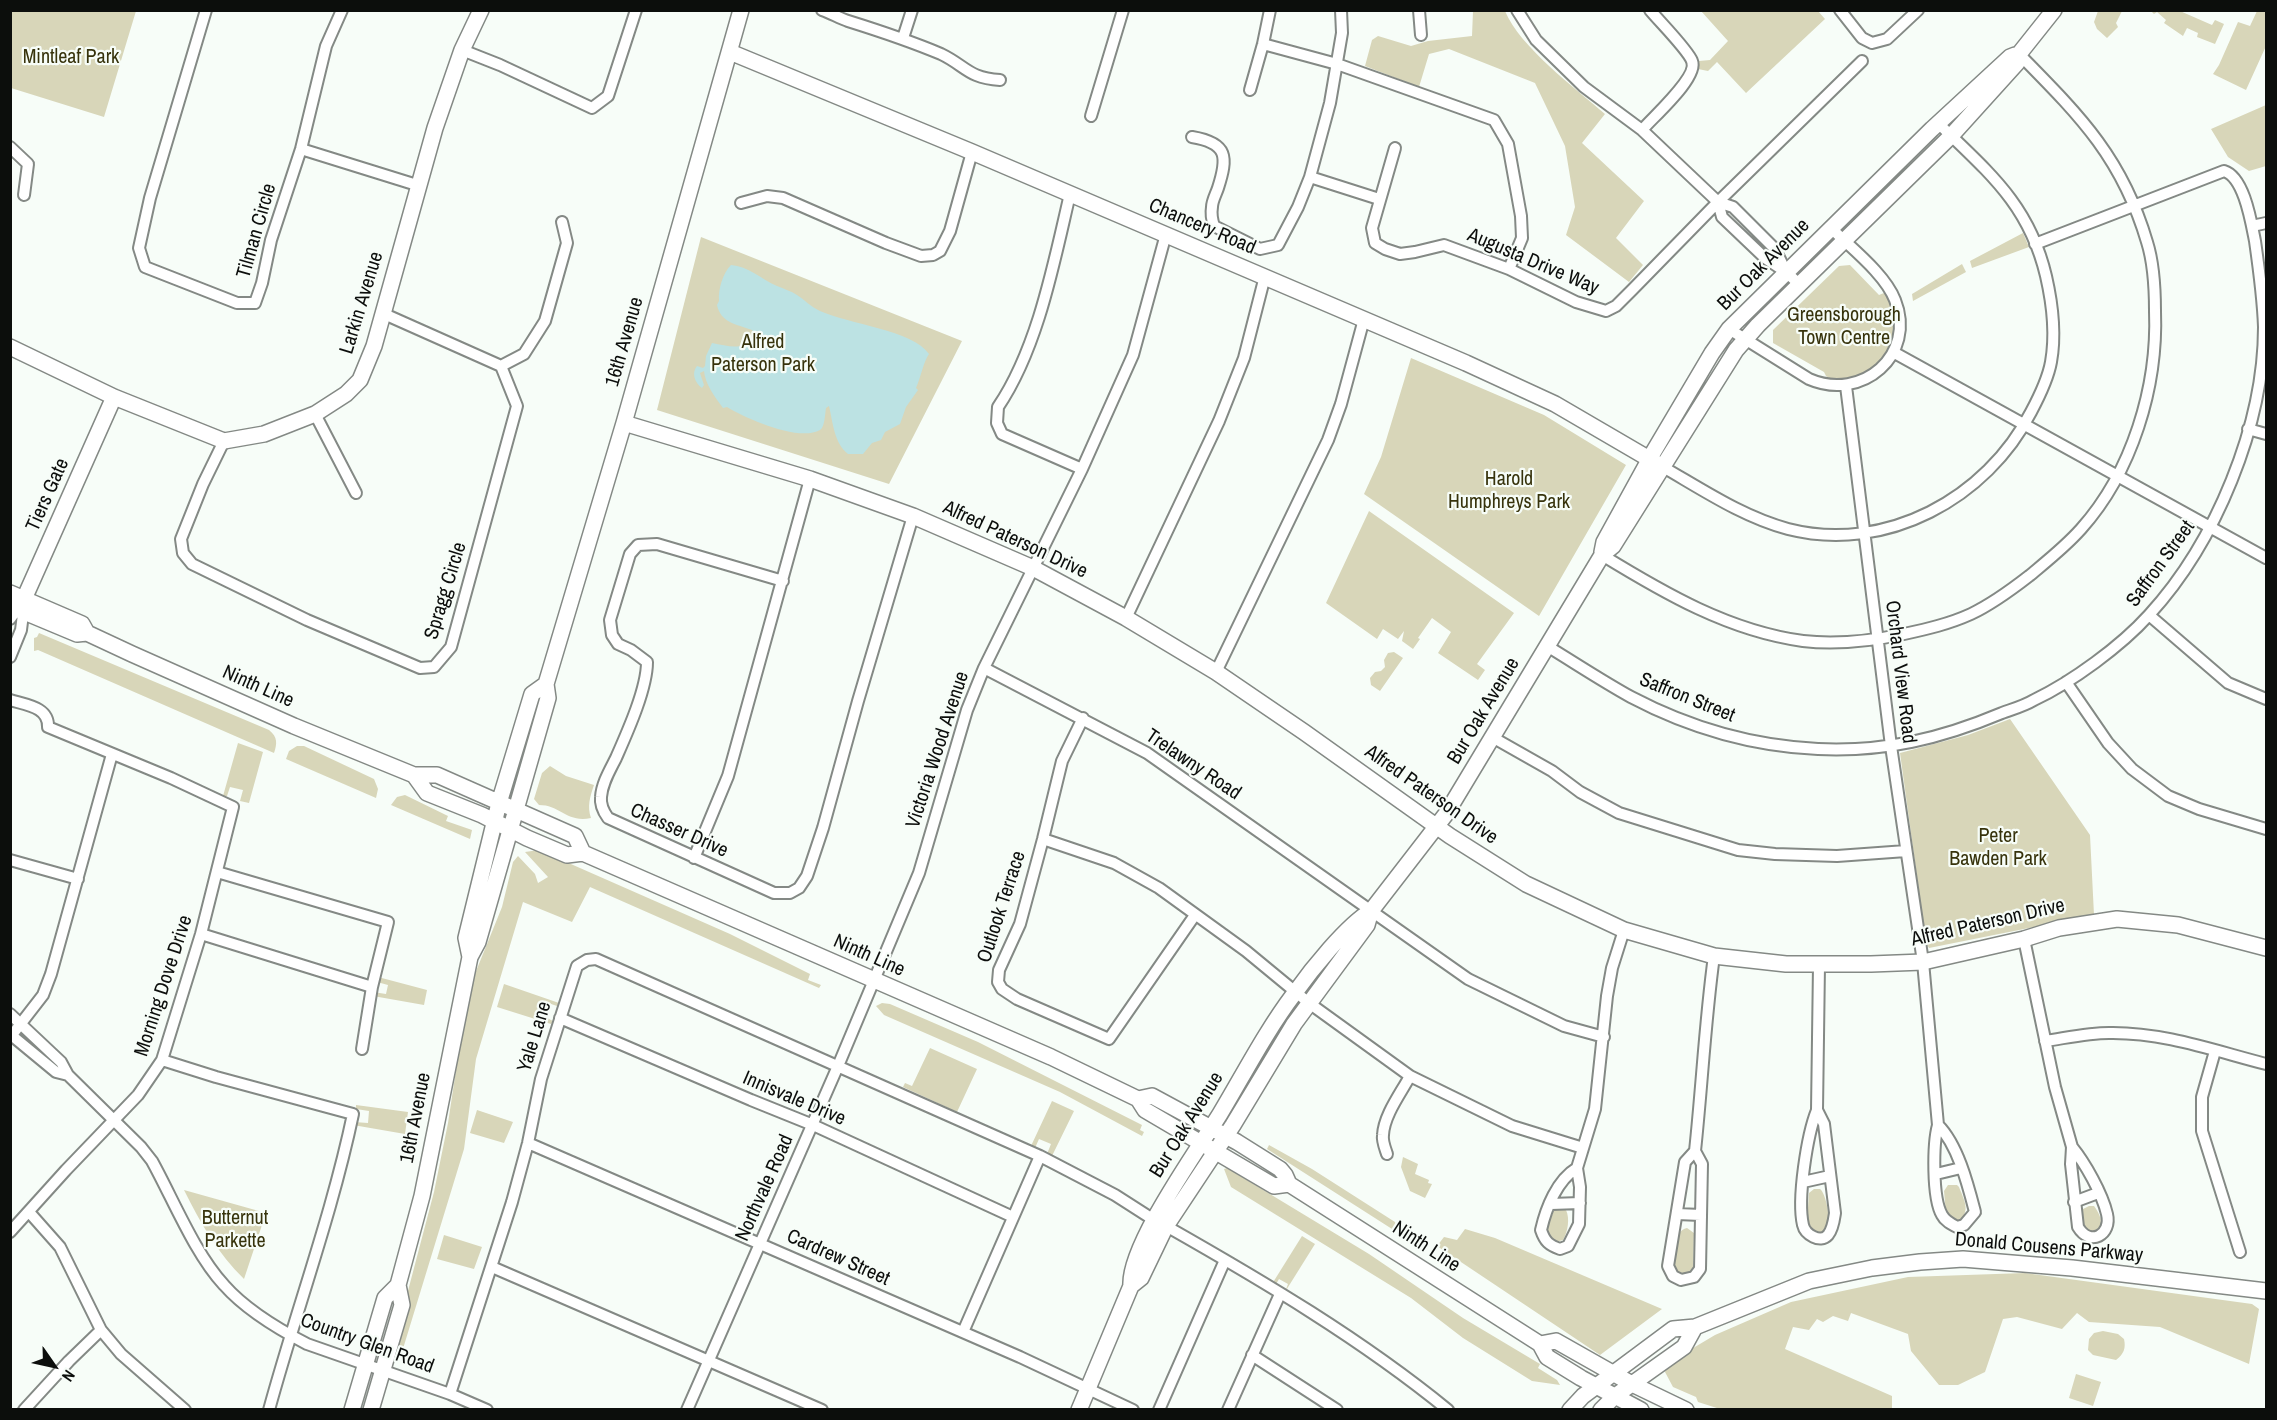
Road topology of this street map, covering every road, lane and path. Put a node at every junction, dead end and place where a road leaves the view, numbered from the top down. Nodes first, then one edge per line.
1 (206, 10) edge
2 (342, 10) edge
3 (481, 10) edge
4 (636, 10) edge
5 (741, 10) edge
6 (912, 10) edge
7 (1123, 10) edge
8 (1270, 10) edge
9 (1341, 10) edge
10 (1419, 10) edge
11 (1517, 10) edge
12 (1650, 10) edge
13 (1840, 10) edge
14 (1918, 10) edge
15 (2054, 10) edge
16 (828, 11) edge
17 (1420, 34) dead end
18 (903, 38) junction
19 (1263, 44) junction
20 (462, 50) junction
21 (730, 52) junction
22 (2019, 54) junction
23 (1862, 61) dead end
24 (1337, 64) junction
25 (1000, 80) dead end
26 (1250, 90) dead end
27 (1091, 116) dead end
28 (1938, 123) junction
29 (1642, 130) junction
30 (1951, 136) junction
31 (1192, 137) dead end
32 (10, 147) edge
33 (1395, 148) dead end
34 (301, 149) junction
35 (972, 152) junction
36 (1310, 177) junction
37 (420, 186) junction
38 (1070, 194) junction
39 (24, 195) dead end
40 (1379, 199) junction
41 (1718, 202) junction
42 (741, 203) dead end
43 (2135, 206) junction
44 (562, 222) dead end
45 (2266, 223) edge
46 (2252, 226) junction
47 (1831, 228) junction
48 (1166, 234) junction
49 (1844, 241) junction
50 (2035, 244) junction
51 (1509, 270) junction
52 (1786, 272) junction
53 (1265, 276) junction
54 (1799, 284) junction
55 (382, 313) junction
56 (1364, 319) junction
57 (2265, 327) edge
58 (1729, 328) junction
59 (1744, 339) junction
60 (10, 347) edge
61 (1893, 352) junction
62 (501, 366) junction
63 (1846, 386) junction
64 (114, 397) junction
65 (315, 414) junction
66 (624, 423) junction
67 (2025, 424) junction
68 (2248, 429) junction
69 (2266, 434) edge
70 (224, 441) junction
71 (1656, 462) junction
72 (1082, 469) junction
73 (2117, 476) junction
74 (810, 479) junction
75 (356, 493) dead end
76 (913, 516) junction
77 (2210, 527) junction
78 (1864, 532) junction
79 (1602, 555) junction
80 (2266, 558) edge
81 (1033, 568) junction
82 (783, 581) junction
83 (16, 606) edge
84 (2149, 615) junction
85 (1126, 618) junction
86 (1878, 639) junction
87 (1547, 646) junction
88 (10, 657) edge
89 (984, 668) junction
90 (1216, 672) junction
91 (2066, 681) junction
92 (546, 684) junction
93 (10, 699) edge
94 (2266, 699) edge
95 (1083, 718) junction
96 (1492, 737) junction
97 (1891, 746) junction
98 (112, 754) junction
99 (414, 775) junction
100 (500, 803) junction
101 (515, 810) junction
102 (495, 822) junction
103 (1437, 827) junction
104 (2266, 829) edge
105 (510, 830) junction
106 (1043, 839) junction
107 (1906, 851) junction
108 (583, 853) junction
109 (694, 858) junction
110 (10, 860) edge
111 (217, 872) junction
112 (78, 879) junction
113 (1371, 911) junction
114 (1195, 915) junction
115 (1624, 930) junction
116 (201, 934) junction
117 (2024, 939) junction
118 (2266, 948) edge
119 (470, 957) junction
120 (1714, 957) junction
121 (1923, 962) junction
122 (1819, 965) junction
123 (874, 981) junction
124 (372, 987) junction
125 (1295, 993) junction
126 (1309, 1003) junction
127 (10, 1014) edge
128 (560, 1018) junction
129 (20, 1023) junction
130 (11, 1035) edge
131 (1604, 1037) junction
132 (2045, 1041) junction
133 (362, 1049) dead end
134 (2215, 1051) junction
135 (162, 1060) junction
136 (2266, 1064) edge
137 (838, 1066) junction
138 (68, 1076) junction
139 (1410, 1076) junction
140 (1138, 1099) junction
141 (1817, 1110) junction
142 (114, 1119) junction
143 (813, 1125) junction
144 (1938, 1125) junction
145 (1210, 1127) junction
146 (1225, 1136) junction
147 (1201, 1142) junction
148 (528, 1143) junction
149 (2072, 1147) junction
150 (1583, 1148) junction
151 (1216, 1150) junction
152 (1695, 1151) junction
153 (1387, 1154) dead end
154 (1040, 1156) junction
155 (1577, 1168) junction
156 (1961, 1168) junction
157 (1936, 1174) junction
158 (1830, 1176) junction
159 (1803, 1182) junction
160 (1288, 1184) junction
161 (2098, 1193) junction
162 (2074, 1202) junction
163 (1580, 1203) junction
164 (1551, 1204) junction
165 (30, 1212) junction
166 (1677, 1214) junction
167 (1701, 1215) junction
168 (1013, 1217) junction
169 (1160, 1223) junction
170 (10, 1232) edge
171 (760, 1244) junction
172 (2240, 1252) dead end
173 (1225, 1260) junction
174 (492, 1267) junction
175 (398, 1285) junction
176 (2266, 1291) edge
177 (1280, 1294) junction
178 (1695, 1327) junction
179 (101, 1330) junction
180 (963, 1332) junction
181 (289, 1335) junction
182 (1540, 1344) junction
183 (1252, 1355) junction
184 (709, 1361) junction
185 (365, 1365) junction
186 (382, 1371) junction
187 (1613, 1373) junction
188 (1632, 1384) junction
189 (1596, 1386) junction
190 (1088, 1388) junction
191 (450, 1394) junction
192 (1615, 1396) junction
193 (468, 1406) edge
194 (24, 1410) edge
195 (185, 1410) edge
196 (269, 1410) edge
197 (352, 1410) edge
198 (370, 1410) edge
199 (487, 1410) edge
200 (687, 1410) edge
201 (822, 1410) edge
202 (1079, 1410) edge
203 (1133, 1410) edge
204 (1159, 1410) edge
205 (1228, 1410) edge
206 (1337, 1410) edge
207 (1448, 1410) edge
208 (1570, 1410) edge
209 (1600, 1410) edge
210 (1641, 1410) edge
211 (1686, 1410) edge

1 - 34 street, Tilman Circle
2 - 34 street, Tilman Circle
3 - 20 street, Larkin Avenue
4 - 20 street
5 - 21 street, 16th Avenue
6 - 18 street
7 - 27 street
8 - 19 street
9 - 24 street
10 - 17 street
11 - 29 street
12 - 29 street
13 - 14 street
15 - 22 street, Bur Oak Avenue
16 - 18 street
18 - 25 street
19 - 24 street
19 - 26 street
20 - 37 street, Larkin Avenue
21 - 35 street, Chancery Road
21 - 66 street, 16th Avenue
22 - 28 street, Bur Oak Avenue
22 - 30 street, Bur Oak Avenue
22 - 43 street
23 - 41 street
24 - 36 street
24 - 51 street
28 - 30 street
28 - 47 street, Bur Oak Avenue
29 - 41 street
30 - 49 street, Bur Oak Avenue
30 - 50 street
31 - 36 street
32 - 39 street
33 - 40 street, Augusta Drive Way
34 - 37 street
35 - 38 street, Chancery Road
35 - 42 street
36 - 40 street
37 - 55 street, Larkin Avenue
38 - 48 street, Chancery Road
38 - 72 street
40 - 51 street, Augusta Drive Way
41 - 51 street, Augusta Drive Way
41 - 52 street
43 - 46 street, Saffron Street
43 - 50 street, Saffron Street
43 - 73 street
44 - 62 street
45 - 46 street
46 - 57 street, Saffron Street
47 - 49 street
47 - 52 street, Bur Oak Avenue
48 - 53 street, Chancery Road
48 - 72 street, Victoria Wood Avenue
49 - 54 street, Bur Oak Avenue
49 - 61 street
50 - 67 street
52 - 54 street
52 - 58 street, Bur Oak Avenue
53 - 56 street, Chancery Road
53 - 85 street
54 - 59 street, Bur Oak Avenue
55 - 62 street
55 - 65 street, Larkin Avenue
56 - 71 street, Chancery Road
56 - 90 street
57 - 68 street, Saffron Street
58 - 59 street
58 - 71 street, Bur Oak Avenue
59 - 63 street
59 - 71 street, Bur Oak Avenue
60 - 64 street
61 - 63 street
61 - 67 street
62 - 70 street, Spragg Circle
63 - 78 street, Orchard View Road
64 - 70 street
64 - 83 street, Tiers Gate
65 - 70 street, Larkin Avenue
65 - 75 street
66 - 74 street, Alfred Paterson Drive
66 - 92 street, 16th Avenue
67 - 73 street
67 - 78 street
68 - 69 street
68 - 77 street, Saffron Street
71 - 78 street
71 - 79 street, Bur Oak Avenue
72 - 81 street, Victoria Wood Avenue
73 - 77 street
73 - 86 street
74 - 76 street, Alfred Paterson Drive
74 - 82 street
76 - 81 street, Alfred Paterson Drive
76 - 109 street, Chasser Drive
77 - 80 street
77 - 84 street, Saffron Street
78 - 86 street, Orchard View Road
79 - 86 street
79 - 87 street, Bur Oak Avenue
81 - 85 street, Alfred Paterson Drive
81 - 89 street, Victoria Wood Avenue
82 - 109 street
82 - 109 street, Chasser Drive
83 - 88 street
83 - 99 street, Ninth Line
84 - 91 street, Saffron Street
84 - 94 street
85 - 90 street, Alfred Paterson Drive
86 - 97 street, Orchard View Road
87 - 96 street, Bur Oak Avenue
87 - 97 street, Saffron Street
89 - 95 street, Trelawny Road
89 - 123 street, Victoria Wood Avenue
90 - 103 street, Alfred Paterson Drive
91 - 97 street, Saffron Street
91 - 104 street
92 - 100 street, 16th Avenue
92 - 101 street, 16th Avenue
93 - 98 street
95 - 106 street, Outlook Terrace
95 - 113 street, Trelawny Road
96 - 103 street, Bur Oak Avenue
96 - 107 street
97 - 107 street, Orchard View Road
98 - 111 street, Morning Dove Drive
98 - 112 street
99 - 100 street, Ninth Line
99 - 102 street, Ninth Line
100 - 101 street, Ninth Line
100 - 102 street, 16th Avenue
101 - 105 street, 16th Avenue
101 - 108 street, Ninth Line
102 - 105 street, Ninth Line
102 - 119 street, 16th Avenue
103 - 113 street, Bur Oak Avenue
103 - 115 street, Alfred Paterson Drive
105 - 108 street, Ninth Line
105 - 119 street, 16th Avenue
106 - 114 street
106 - 114 street, Outlook Terrace
107 - 121 street, Orchard View Road
108 - 123 street, Ninth Line
110 - 112 street
111 - 116 street, Morning Dove Drive
111 - 124 street
112 - 129 street
113 - 125 street, Bur Oak Avenue
113 - 126 street, Bur Oak Avenue
113 - 131 street, Trelawny Road
114 - 125 street
115 - 120 street, Alfred Paterson Drive
115 - 131 street
116 - 124 street
116 - 135 street, Morning Dove Drive
117 - 118 street, Alfred Paterson Drive
117 - 121 street, Alfred Paterson Drive
117 - 132 street
119 - 175 street, 16th Avenue
120 - 122 street, Alfred Paterson Drive
120 - 152 street
121 - 122 street, Alfred Paterson Drive
121 - 144 street, Orchard View Road
122 - 141 street
123 - 137 street, Northvale Road
123 - 140 street, Ninth Line
124 - 133 street
125 - 126 street
125 - 145 street, Bur Oak Avenue
126 - 139 street
126 - 146 street, Bur Oak Avenue
127 - 129 street, Country Glen Road
128 - 137 street, Yale Lane
128 - 143 street, Innisvale Drive
128 - 148 street, Yale Lane
129 - 130 street
129 - 138 street, Country Glen Road
130 - 138 street, Country Glen Road
131 - 150 street
132 - 134 street
132 - 149 street
134 - 136 street
134 - 172 street
135 - 142 street, Morning Dove Drive
135 - 181 street
137 - 143 street, Northvale Road
137 - 154 street
138 - 142 street, Country Glen Road
139 - 150 street
139 - 153 street
140 - 145 street, Ninth Line
140 - 147 street, Ninth Line
141 - 158 street
141 - 159 street
142 - 165 street, Morning Dove Drive
142 - 181 street, Country Glen Road
143 - 168 street, Innisvale Drive
143 - 171 street, Northvale Road
144 - 156 street
144 - 157 street, Orchard View Road
145 - 146 street, Ninth Line
145 - 147 street, Bur Oak Avenue
146 - 151 street, Bur Oak Avenue
146 - 160 street, Ninth Line
147 - 151 street, Ninth Line
147 - 169 street, Bur Oak Avenue
148 - 171 street, Cardrew Street
148 - 174 street, Yale Lane
149 - 161 street
149 - 162 street
150 - 155 street
151 - 160 street, Ninth Line
151 - 169 street, Bur Oak Avenue
152 - 166 street
152 - 167 street
154 - 168 street
154 - 169 street
155 - 163 street
155 - 164 street
156 - 157 street
156 - 157 street, Orchard View Road
158 - 159 street
158 - 159 street
160 - 182 street, Ninth Line
161 - 162 street
161 - 162 street
163 - 164 street
163 - 164 street
165 - 170 street, Morning Dove Drive
165 - 179 street
166 - 167 street
166 - 167 street
168 - 180 street
169 - 173 street
169 - 190 street, Bur Oak Avenue
171 - 180 street, Cardrew Street
171 - 184 street, Northvale Road
173 - 177 street
173 - 204 street
174 - 184 street
174 - 191 street, Yale Lane
175 - 185 street, 16th Avenue
175 - 186 street, 16th Avenue
176 - 178 street, Donald Cousens Parkway
177 - 183 street
177 - 207 street
178 - 187 street, Donald Cousens Parkway
178 - 188 street
179 - 194 street
179 - 195 street
180 - 190 street, Cardrew Street
181 - 185 street, Country Glen Road
181 - 196 street
182 - 187 street, Ninth Line
182 - 189 street, Ninth Line
183 - 205 street
183 - 206 street
184 - 200 street, Northvale Road
184 - 201 street
185 - 186 street, Country Glen Road
185 - 197 street, 16th Avenue
186 - 191 street, Country Glen Road
186 - 198 street, 16th Avenue
187 - 188 street, Ninth Line
187 - 189 street, Donald Cousens Parkway
188 - 192 street
188 - 211 street, Ninth Line
189 - 192 street, Ninth Line
189 - 208 street, Donald Cousens Parkway
190 - 202 street, Bur Oak Avenue
190 - 203 street, Cardrew Street
191 - 193 street, Country Glen Road
192 - 209 street
192 - 210 street, Ninth Line
193 - 199 street, Country Glen Road

